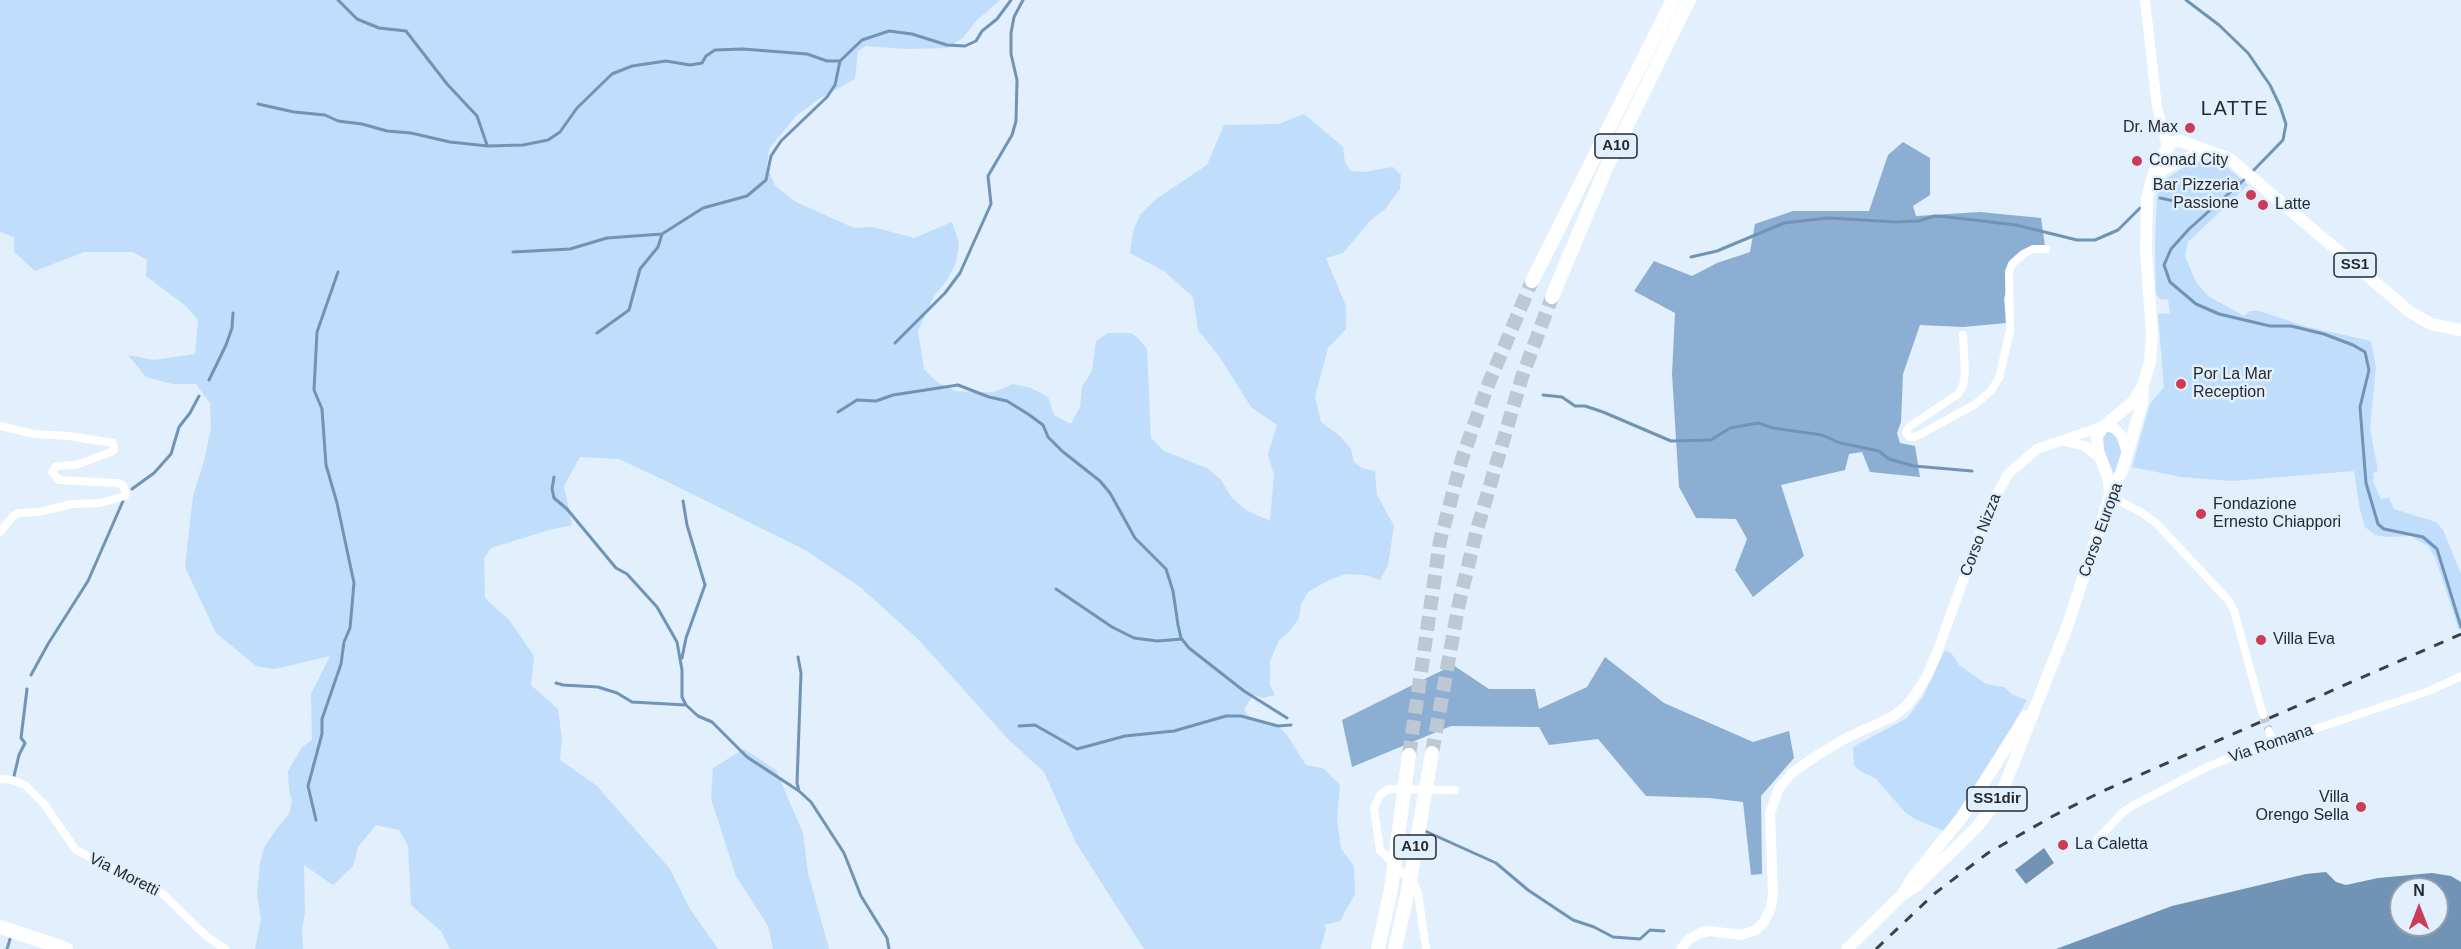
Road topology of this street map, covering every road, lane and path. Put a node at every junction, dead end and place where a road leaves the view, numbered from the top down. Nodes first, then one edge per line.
1 (1673, 0) edge
2 (1689, 0) edge
3 (2145, 0) edge
4 (2170, 143) junction
5 (2212, 151) junction
6 (2181, 160) junction
7 (2152, 182) junction
8 (2046, 249) dead end
9 (1533, 281) tunnel mouth
10 (1552, 297) tunnel mouth
11 (2461, 330) edge
12 (1963, 335) dead end
13 (2143, 385) junction
14 (0, 426) edge
15 (2104, 426) junction
16 (2058, 440) junction
17 (2127, 452) junction
18 (2101, 459) junction
19 (2109, 500) junction
20 (0, 532) edge
21 (2050, 673) junction
22 (2461, 676) edge
23 (2263, 716) tunnel mouth
24 (2269, 731) tunnel mouth
25 (2274, 743) junction
26 (1432, 753) tunnel mouth
27 (1409, 755) tunnel mouth
28 (0, 779) edge
29 (1455, 790) dead end
30 (1967, 809) junction
31 (1982, 821) junction
32 (2097, 840) dead end
33 (1902, 895) junction
34 (0, 927) edge
35 (1396, 945) edge
36 (66, 949) edge
37 (225, 949) edge
38 (1378, 949) edge
39 (1426, 949) edge
40 (1681, 949) edge
41 (1847, 949) edge

1 - 9 highway, A10
2 - 10 highway, A10
3 - 4 main road
4 - 5 main road, SS1
4 - 6 main road
4 - 6 main road
4 - 7 main road, Corso Europa
5 - 6 main road
5 - 11 main road, SS1
6 - 7 main road
7 - 13 main road, Corso Europa
8 - 12 street
13 - 15 main road
13 - 17 main road, Corso Europa / SS1dir
14 - 20 street
15 - 16 main road, Corso Nizza
15 - 17 main road
15 - 18 main road, SS1dir
16 - 18 main road
16 - 40 main road, Corso Nizza
17 - 19 main road, Corso Europa / SS1dir
18 - 19 main road, SS1dir
19 - 21 main road, Corso Europa / SS1dir
19 - 23 street
21 - 30 main road, Corso Europa / SS1dir
21 - 31 main road, Corso Europa / SS1dir
22 - 25 street, Via Romana
24 - 25 street
25 - 32 street, Via Romana
26 - 35 highway, A10
27 - 38 highway, A10
28 - 37 street, Via Moretti
29 - 39 street
30 - 31 main road
30 - 33 main road, Corso Europa / SS1dir
31 - 33 main road, Corso Europa / SS1dir
33 - 41 main road, Corso Europa / SS1dir
34 - 36 highway

